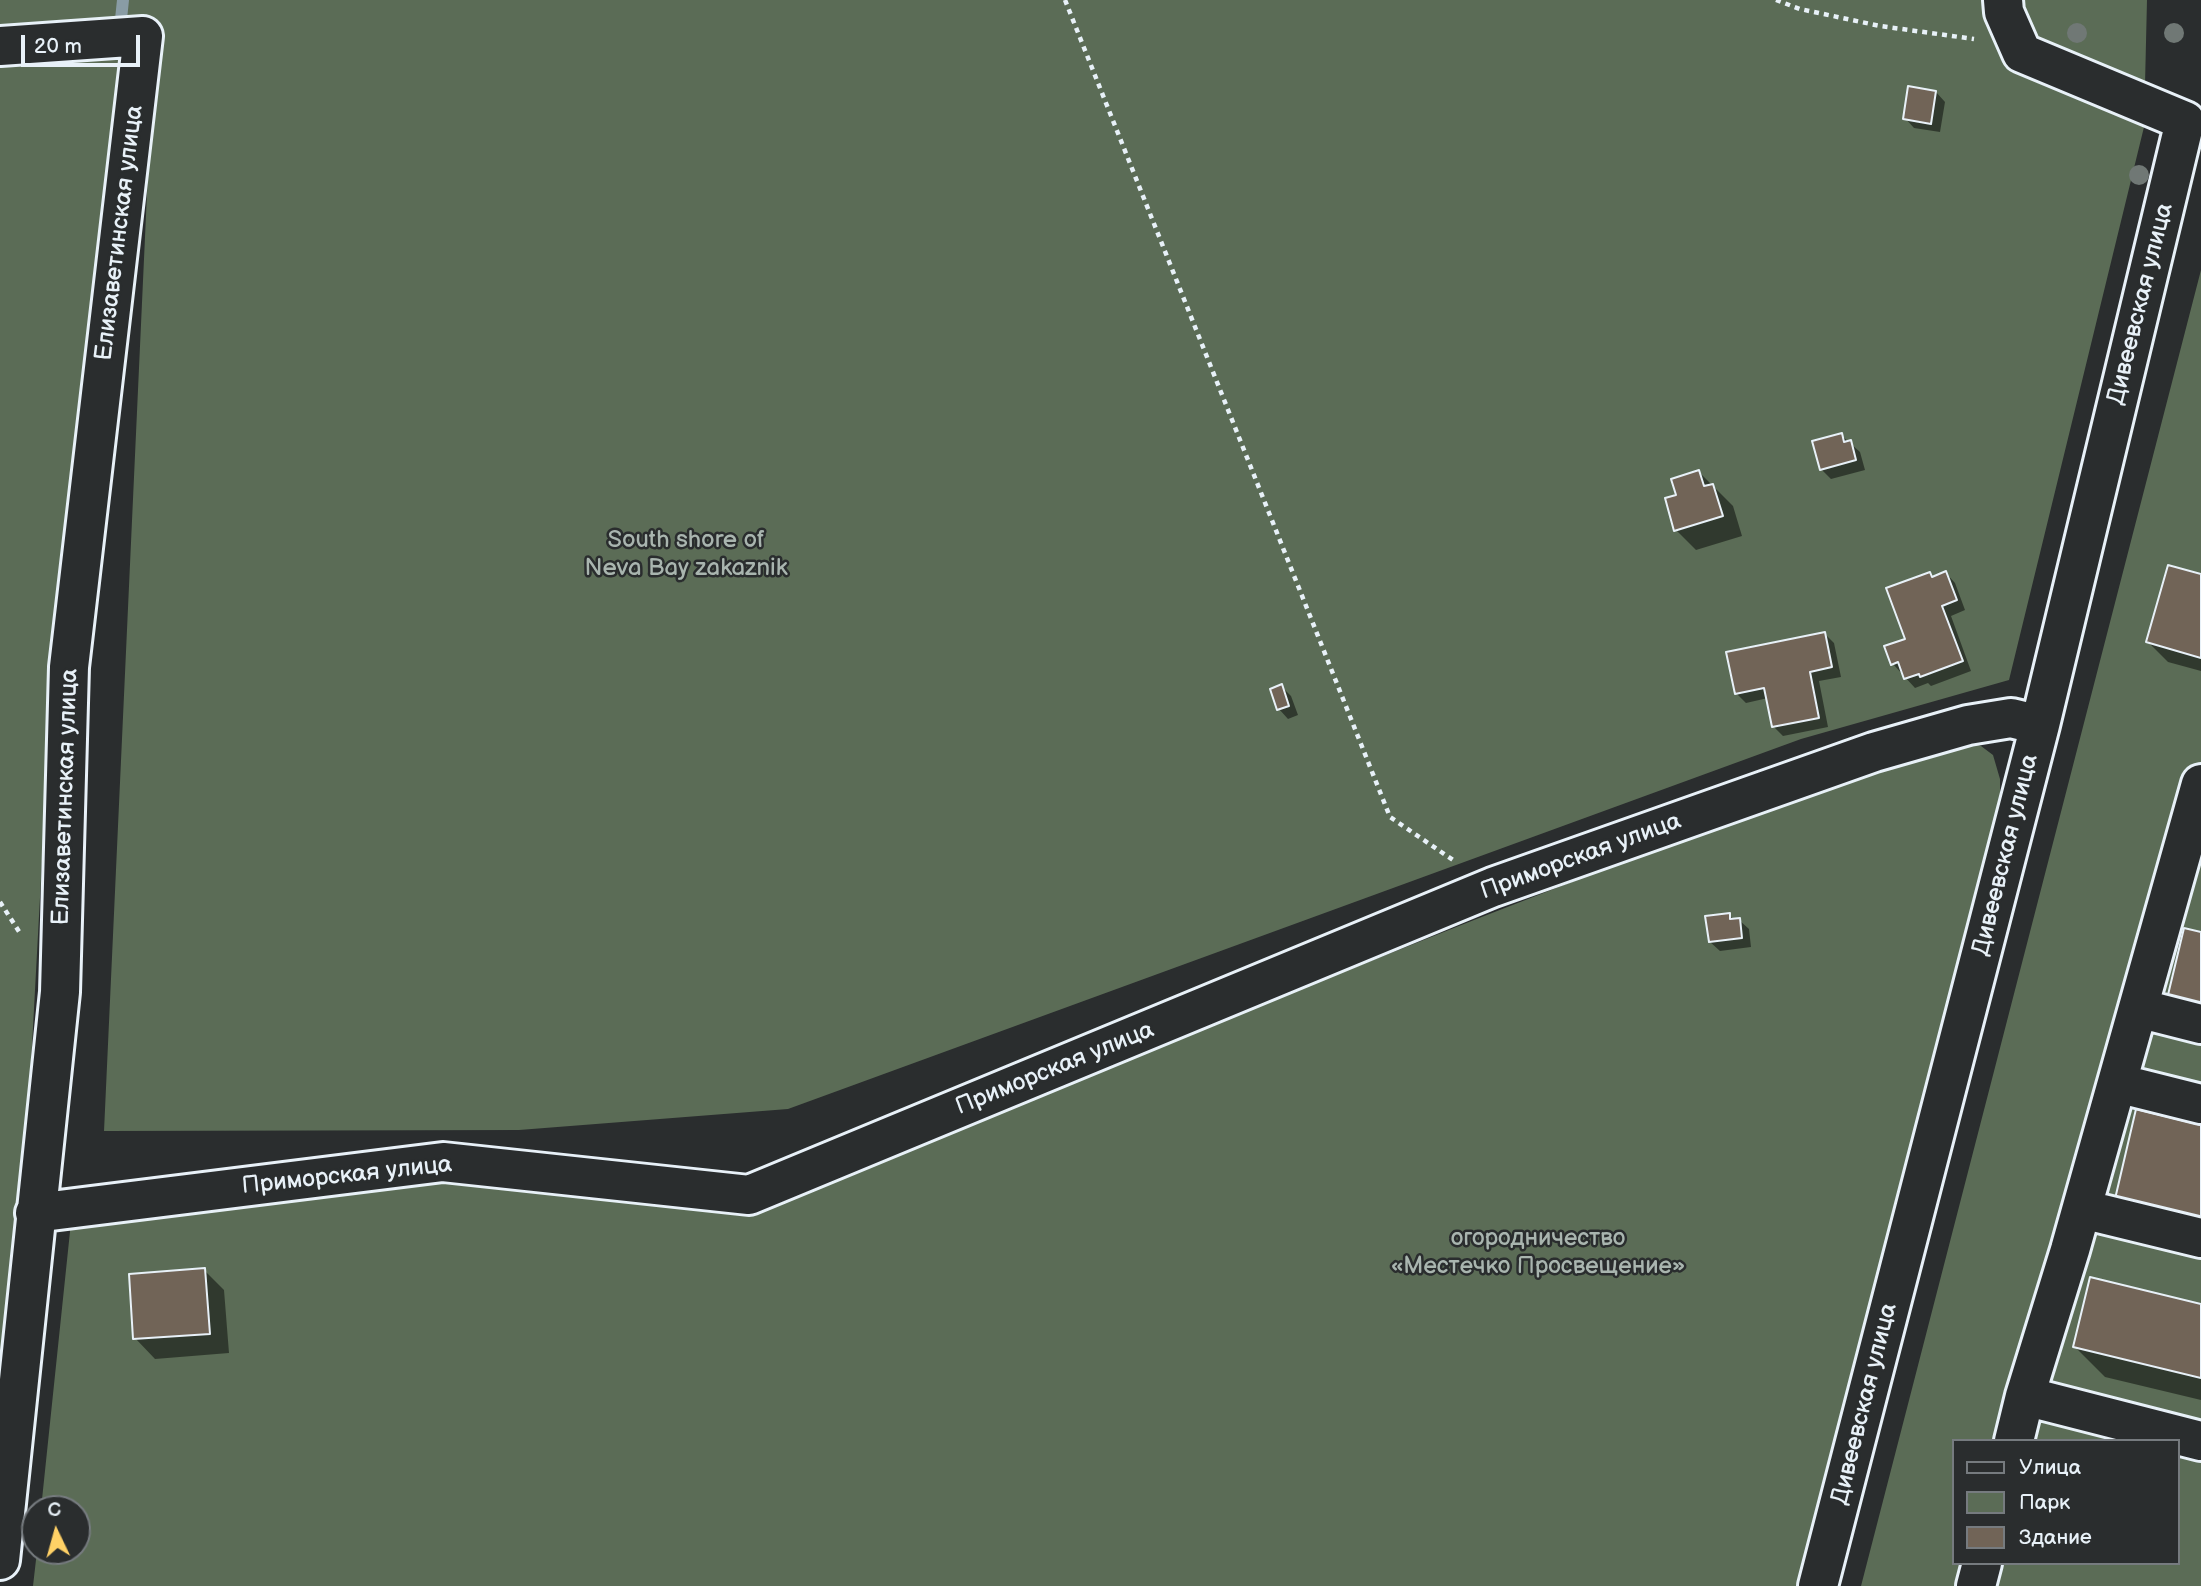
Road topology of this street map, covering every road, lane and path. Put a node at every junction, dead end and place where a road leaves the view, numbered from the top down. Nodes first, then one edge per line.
1 (1065, 0) edge
2 (1776, 0) edge
3 (2003, 0) edge
4 (1986, 42) dead end
5 (0, 46) edge
6 (2193, 116) edge
7 (2040, 724) junction
8 (2201, 784) edge
9 (2189, 868) edge
10 (1493, 887) junction
11 (2138, 1008) junction
12 (2201, 1024) edge
13 (2117, 1083) junction
14 (2201, 1104) edge
15 (2082, 1209) junction
16 (36, 1213) junction
17 (2201, 1238) edge
18 (2025, 1396) junction
19 (2014, 1439) edge
20 (2201, 1441) edge
21 (0, 1560) edge
22 (1981, 1565) edge
23 (1818, 1586) edge
24 (1976, 1586) edge

1 - 10 path
2 - 4 path
3 - 6 street
5 - 16 street, Елизаветинская улица
6 - 7 street, Дивеевская улица
7 - 10 street, Приморская улица
7 - 23 street, Дивеевская улица
8 - 9 street
9 - 11 street
10 - 16 street, Приморская улица
11 - 12 street
11 - 13 street
13 - 14 street
13 - 15 street
15 - 17 street
15 - 18 street
16 - 21 street, Елизаветинская улица
18 - 19 street
18 - 20 street
22 - 24 street

